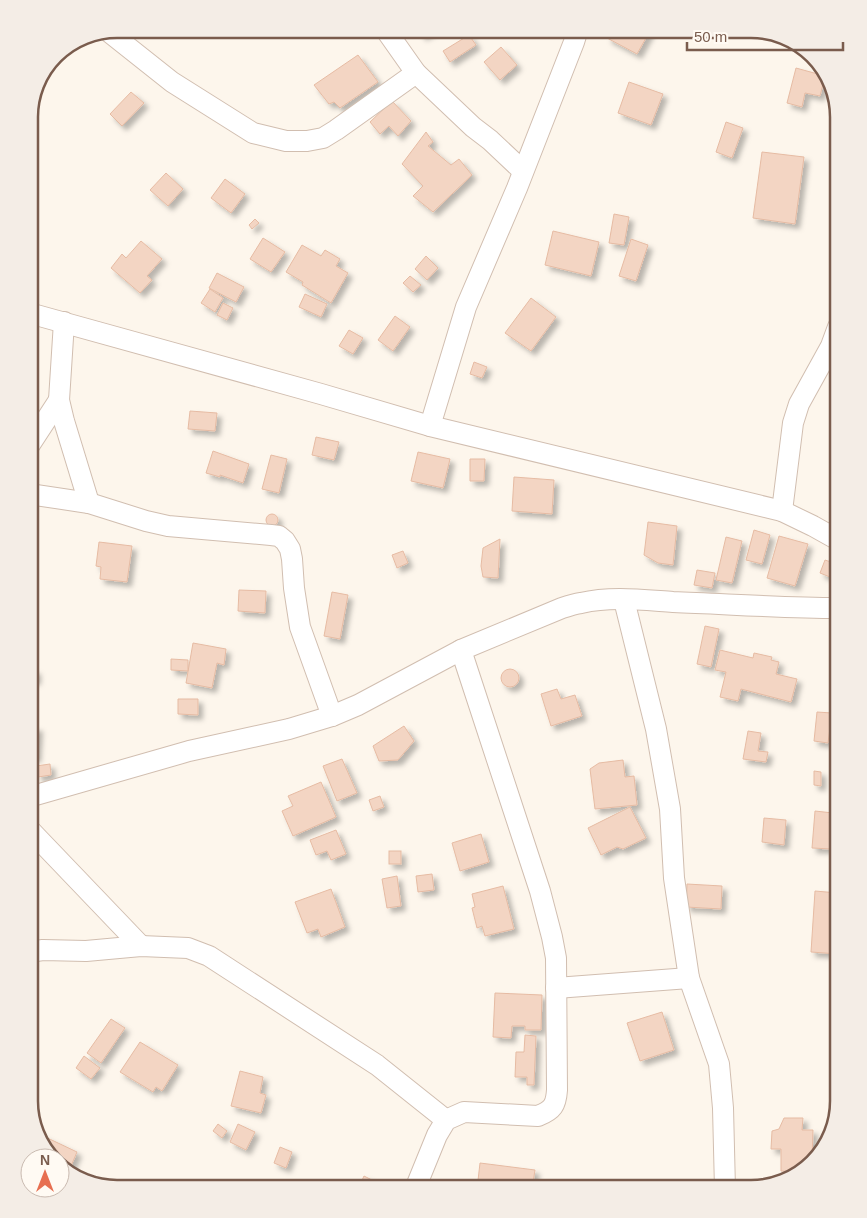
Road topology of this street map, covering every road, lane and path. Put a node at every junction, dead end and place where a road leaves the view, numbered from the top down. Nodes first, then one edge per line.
1 (116, 38) edge
2 (392, 38) edge
3 (575, 38) edge
4 (416, 73) junction
5 (523, 171) junction
6 (38, 315) edge
7 (64, 322) junction
8 (830, 348) edge
9 (60, 400) junction
10 (430, 426) junction
11 (38, 433) edge
12 (38, 495) edge
13 (89, 503) junction
14 (782, 511) junction
15 (830, 536) edge
16 (624, 600) junction
17 (830, 608) edge
18 (461, 650) junction
19 (332, 716) junction
20 (38, 795) edge
21 (38, 838) edge
22 (141, 946) junction
23 (38, 951) edge
24 (689, 978) junction
25 (556, 988) junction
26 (446, 1120) junction
27 (419, 1180) edge
28 (724, 1180) edge

1 - 4 street
2 - 4 street
3 - 5 street
4 - 5 street
5 - 10 street
6 - 7 street
7 - 9 street
7 - 10 street
8 - 14 street
9 - 11 street
9 - 13 street
10 - 14 street
12 - 13 street
13 - 19 street
14 - 15 street
16 - 17 street
16 - 18 street
16 - 24 street
18 - 19 street
18 - 25 street
19 - 20 street
21 - 22 street
22 - 23 street
22 - 26 street
24 - 25 street
24 - 28 street
25 - 26 street
26 - 27 street

